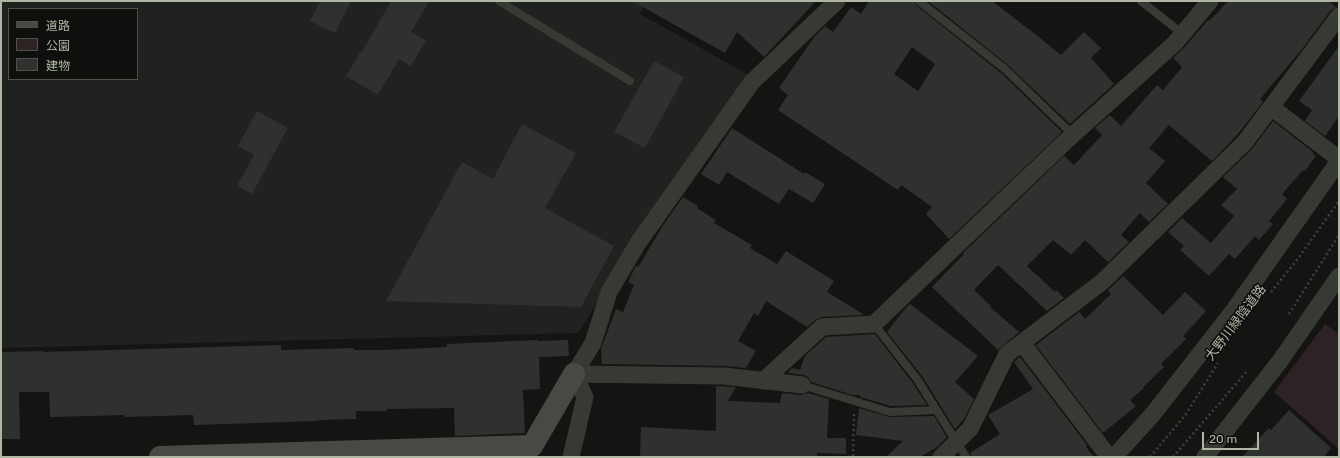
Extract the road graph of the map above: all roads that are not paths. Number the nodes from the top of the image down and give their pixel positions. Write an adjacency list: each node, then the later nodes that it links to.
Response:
1 (499, 1): 8 (lane)
2 (838, 1): 15 (street)
3 (919, 1): 10 (lane)
4 (1141, 1): 7 (lane)
5 (1210, 1): 7 (street)
6 (1339, 16): 9 (street)
7 (1183, 34): 10 (street)
8 (630, 81)
9 (1271, 107): 11 (street); 14 (street)
10 (1073, 135): 13 (street)
11 (1339, 160): 25 (street)
12 (1339, 276): 26 (street)
13 (874, 324): 16 (street); 18 (lane)
14 (1022, 343): 19 (street); 24 (street)
15 (574, 374): 16 (street); 20 (street); 21 (street)
16 (763, 380): 17 (street)
17 (802, 385): 18 (lane)
18 (936, 410): 19 (lane)
19 (956, 442): 22 (street); 23 (lane)
20 (160, 457)
21 (572, 457)
22 (941, 457)
23 (966, 457)
24 (1109, 457)
25 (1114, 457)
26 (1205, 457)

